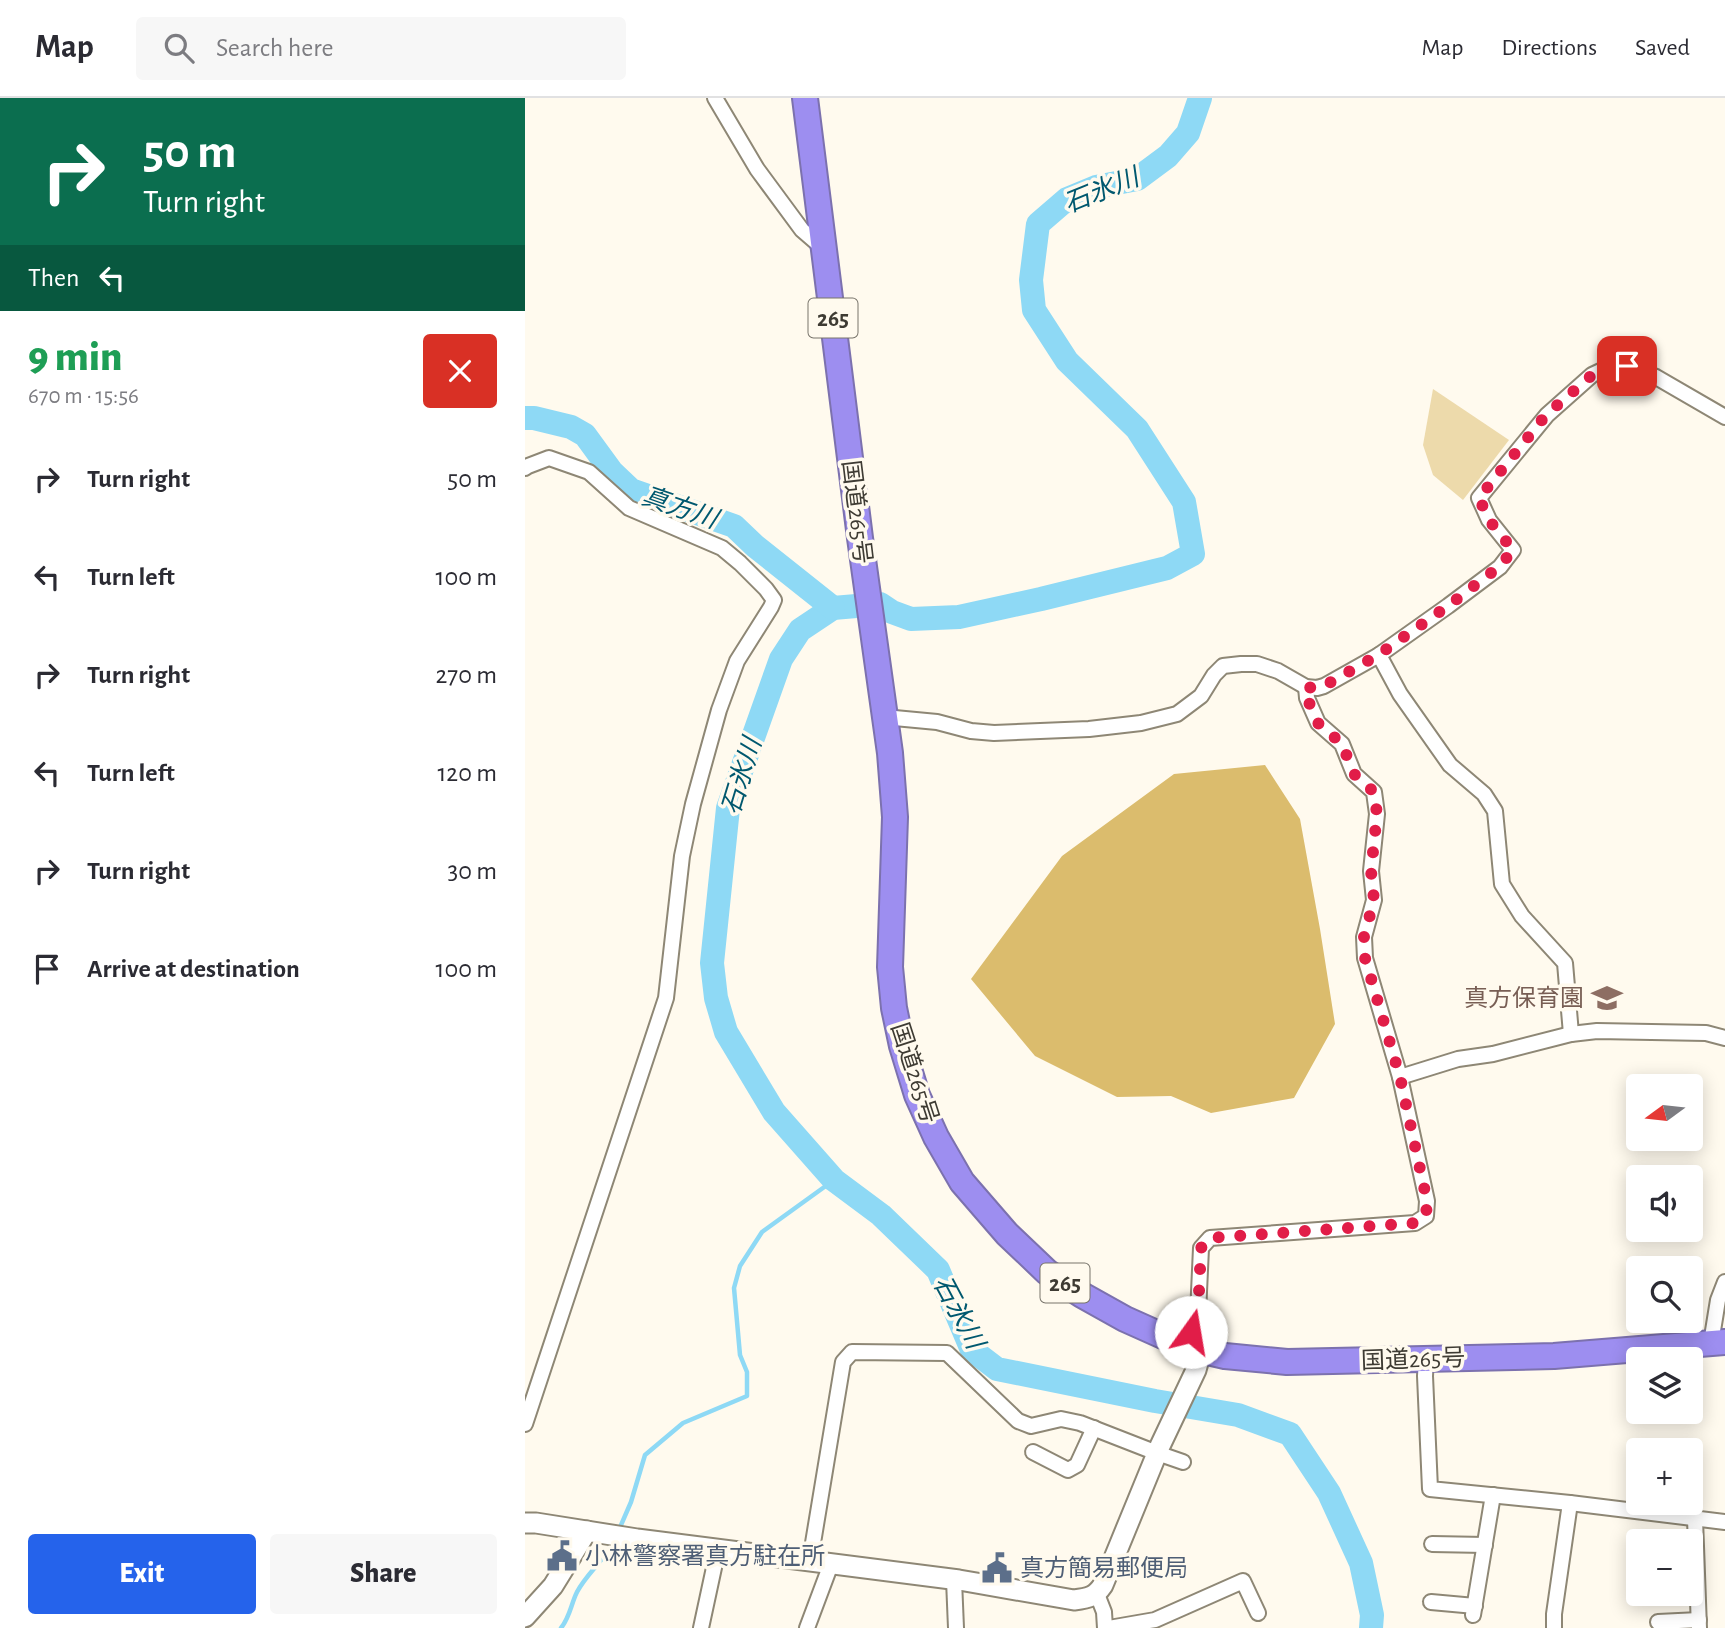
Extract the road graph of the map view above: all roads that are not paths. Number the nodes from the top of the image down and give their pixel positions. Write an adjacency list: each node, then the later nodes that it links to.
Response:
1 (715, 98): 3 (street)
2 (805, 98): 3 (highway, 国道265号 / 265)
3 (824, 249): 8 (highway, 国道265号 / 265)
4 (1725, 417): 6 (street)
5 (525, 468): 16 (street)
6 (1378, 655): 7 (street); 9 (street)
7 (1306, 687): 8 (street); 11 (street)
8 (884, 717): 15 (highway, 国道265号 / 265)
9 (1571, 1034): 10 (street); 11 (street)
10 (1725, 1038)
11 (1400, 1077): 15 (street)
12 (1725, 1282): 13 (street)
13 (1718, 1342): 14 (highway, 国道265号 / 265)
14 (1426, 1358): 15 (highway, 国道265号 / 265); 21 (street)
15 (1197, 1360): 18 (main road)
16 (525, 1424)
17 (1094, 1429): 18 (street); 19 (street); 30 (street)
18 (1159, 1450): 20 (street); 33 (main road)
19 (1033, 1452)
20 (1183, 1462)
21 (1493, 1495): 22 (street); 28 (street)
22 (1570, 1503): 23 (street); 43 (street)
23 (1695, 1519): 24 (street); 38 (street)
24 (1725, 1522)
25 (525, 1523): 26 (main road)
26 (587, 1531): 29 (main road); 36 (main road)
27 (1432, 1544): 28 (street)
28 (1485, 1545): 34 (street)
29 (718, 1549): 30 (main road); 39 (street)
30 (810, 1561): 31 (main road)
31 (831, 1564): 32 (main road); 40 (street)
32 (954, 1580): 33 (main road); 41 (street)
33 (1097, 1594): 42 (street)
34 (1431, 1602)
35 (1258, 1613): 42 (street)
36 (525, 1617)
37 (1658, 1622): 38 (street)
38 (1699, 1624)
39 (701, 1628)
40 (807, 1628)
41 (956, 1628)
42 (1107, 1628)
43 (1554, 1628)

